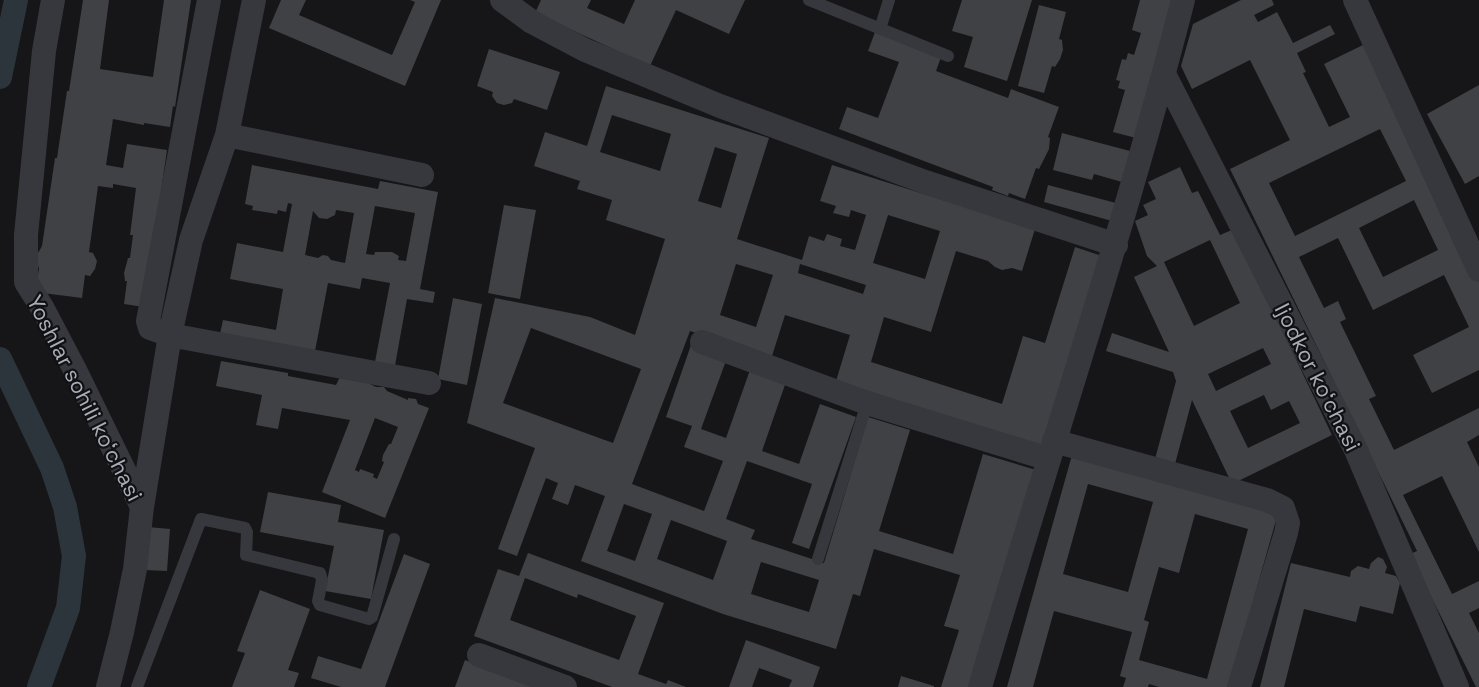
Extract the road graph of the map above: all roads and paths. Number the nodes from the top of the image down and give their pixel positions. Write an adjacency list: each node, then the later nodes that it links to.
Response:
1 (53, 0): 21 (street, Yoshlar sohili koʻchasi)
2 (209, 0): 16 (street)
3 (254, 0): 12 (street)
4 (502, 0): 14 (street)
5 (809, 0): 9 (lane)
6 (889, 0): 9 (lane)
7 (1183, 0): 11 (street)
8 (1355, 0): 15 (street)
9 (880, 28): 10 (lane)
10 (948, 56)
11 (1164, 74): 14 (street); 30 (street, Ijodkor koʻchasi)
12 (227, 135): 13 (street); 16 (street)
13 (422, 175)
14 (1116, 245): 20 (street)
15 (1479, 270)
16 (170, 335): 18 (street); 21 (street)
17 (702, 342): 19 (street)
18 (429, 383)
19 (867, 402): 20 (street); 23 (lane)
20 (1052, 450): 28 (street); 29 (street)
21 (142, 507): 25 (street, Yoshlar sohili koʻchasi)
22 (394, 539): 26 (lane)
23 (818, 559)
24 (479, 655): 27 (street)
25 (108, 687)
26 (136, 687)
27 (565, 687)
28 (980, 687)
29 (1239, 687)
30 (1458, 687)

